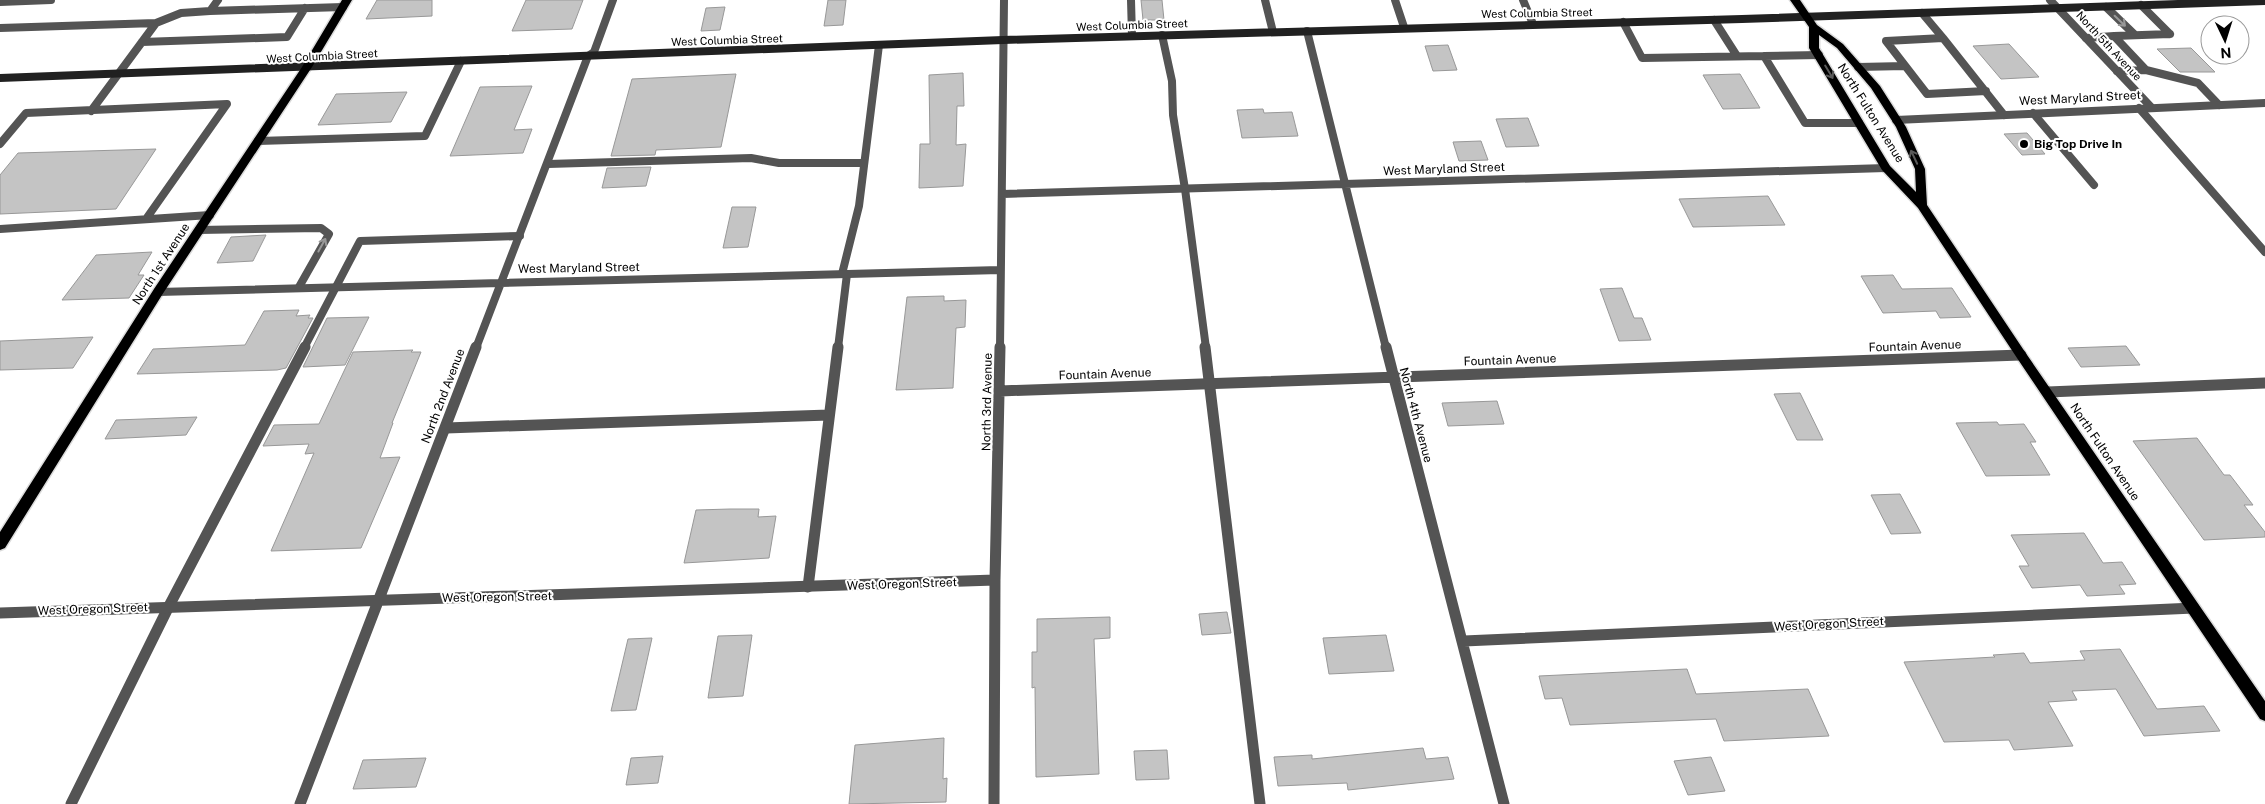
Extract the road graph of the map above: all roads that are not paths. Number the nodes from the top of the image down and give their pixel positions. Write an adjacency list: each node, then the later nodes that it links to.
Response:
1 (51, 0): 12 (street)
2 (218, 0): 18 (street)
3 (613, 0): 42 (street, North 2nd Avenue)
4 (1004, 0): 36 (street, North 3rd Avenue)
5 (1131, 0): 32 (street)
6 (1265, 0): 29 (street)
7 (1395, 0): 27 (street)
8 (1523, 0): 24 (street)
9 (1795, 0): 20 (main road, North Fulton Avenue)
10 (2050, 0): 17 (street, North 5th Avenue)
11 (2265, 1): 14 (main road, West Columbia Street)
12 (0, 2)
13 (345, 3): 16 (street); 47 (main road, North 1st Avenue)
14 (2140, 5): 15 (main road, West Columbia Street); 31 (street)
15 (2106, 7): 17 (main road, West Columbia Street); 31 (street, one-way to 31)
16 (305, 8): 18 (street); 37 (street)
17 (2058, 8): 19 (main road, West Columbia Street); 35 (street, North 5th Avenue)
18 (210, 11): 23 (street)
19 (1922, 13): 20 (main road, West Columbia Street); 34 (street)
20 (1807, 16): 21 (main road, West Columbia Street); 25 (main road, North Fulton Avenue)
21 (1714, 20): 22 (main road, West Columbia Street); 43 (street)
22 (1623, 22): 24 (main road, West Columbia Street); 43 (street)
23 (156, 23): 26 (street); 37 (street)
24 (1533, 24): 27 (main road, West Columbia Street)
25 (1814, 27): 41 (main road, North Fulton Avenue); 48 (main road, North Fulton Avenue)
26 (0, 28)
27 (1404, 28): 28 (main road, West Columbia Street)
28 (1307, 31): 29 (main road, West Columbia Street); 70 (street, North 4th Avenue)
29 (1273, 32): 30 (main road, West Columbia Street)
30 (1162, 35): 32 (main road, West Columbia Street); 72 (street)
31 (2135, 35): 33 (street)
32 (1132, 36): 36 (main road, West Columbia Street)
33 (2114, 36): 35 (street); 49 (street)
34 (1943, 38): 39 (street); 46 (street)
35 (2086, 38): 50 (street, North 5th Avenue)
36 (1003, 40): 38 (main road, West Columbia Street); 73 (street, North 3rd Avenue)
37 (142, 42): 51 (street)
38 (879, 45): 42 (main road, West Columbia Street); 67 (street)
39 (1954, 52): 40 (street); 53 (street)
40 (1943, 53)
41 (1819, 55): 44 (street); 64 (main road, North Fulton Avenue, one-way to 64)
42 (588, 56): 45 (main road, West Columbia Street); 68 (street, North 2nd Avenue)
43 (1737, 56): 44 (street)
44 (1764, 56): 64 (street)
45 (461, 61): 47 (main road, West Columbia Street); 65 (street)
46 (1905, 66): 48 (street); 55 (street)
47 (307, 67): 51 (main road, West Columbia Street); 65 (main road, North 1st Avenue)
48 (1858, 67): 63 (main road, North Fulton Avenue)
49 (2146, 70): 50 (street); 57 (street)
50 (2117, 71): 59 (street, North 5th Avenue)
51 (118, 75): 54 (main road, West Columbia Street); 60 (street)
52 (1962, 77): 53 (street)
53 (1974, 77): 55 (street)
54 (2, 80)
55 (1986, 92): 62 (street)
56 (2265, 103): 57 (street, West Maryland Street)
57 (2219, 105): 59 (street, West Maryland Street)
58 (2139, 108): 59 (street, West Maryland Street); 61 (street, West Maryland Street); 80 (street)
59 (2152, 108)
60 (91, 110): 66 (street); 76 (street)
61 (2033, 113): 62 (street, West Maryland Street); 71 (street)
62 (2004, 114): 63 (street, West Maryland Street)
63 (1896, 120): 74 (main road, North Fulton Avenue, one-way to 63)
64 (1859, 123): 69 (main road, North Fulton Avenue)
65 (258, 141): 75 (main road, North 1st Avenue)
66 (0, 144)
67 (864, 163): 68 (street); 82 (street)
68 (548, 164): 79 (street, North 2nd Avenue)
69 (1886, 168): 70 (street, West Maryland Street); 74 (main road, North Fulton Avenue)
70 (1345, 184): 72 (street, West Maryland Street); 88 (street, North 4th Avenue)
71 (2094, 185)
72 (1185, 189): 73 (street, West Maryland Street); 89 (street)
73 (1003, 194): 81 (street, North 3rd Avenue)
74 (1922, 205): 87 (main road, North Fulton Avenue)
75 (210, 215): 76 (street); 78 (main road, North 1st Avenue)
76 (146, 219): 77 (street)
77 (0, 229)
78 (200, 230): 85 (street, one-way to 78); 86 (main road, North 1st Avenue)
79 (520, 236): 83 (street, North 2nd Avenue); 84 (street)
80 (2265, 252)
81 (1000, 270): 82 (street, West Maryland Street); 91 (street, North 3rd Avenue)
82 (845, 274): 83 (street, West Maryland Street); 93 (street)
83 (502, 283): 84 (street, West Maryland Street); 94 (street, North 2nd Avenue)
84 (335, 287): 85 (street, West Maryland Street); 99 (street)
85 (299, 288): 86 (street, West Maryland Street)
86 (158, 292): 95 (main road, North 1st Avenue)
87 (2021, 355): 88 (street, Fountain Avenue); 92 (main road, North Fulton Avenue)
88 (1393, 377): 89 (street, Fountain Avenue); 102 (street, North 4th Avenue)
89 (1210, 383): 91 (street, Fountain Avenue); 107 (street)
90 (2265, 383): 92 (street)
91 (1000, 391): 96 (street, North 3rd Avenue)
92 (2048, 392): 100 (main road, North Fulton Avenue)
93 (829, 415): 94 (street); 97 (street)
94 (446, 428): 98 (street, North 2nd Avenue)
95 (0, 544)
96 (995, 580): 97 (street, West Oregon Street); 106 (street, North 3rd Avenue)
97 (808, 587): 98 (street, West Oregon Street)
98 (378, 600): 99 (street, West Oregon Street); 105 (street, North 2nd Avenue)
99 (169, 606): 101 (street, West Oregon Street); 104 (street)
100 (2194, 608): 102 (street, West Oregon Street); 103 (main road, North Fulton Avenue)
101 (0, 613)
102 (1464, 640): 108 (street, North 4th Avenue)
103 (2265, 714)
104 (71, 804)
105 (300, 804)
106 (994, 804)
107 (1260, 804)
108 (1504, 804)

